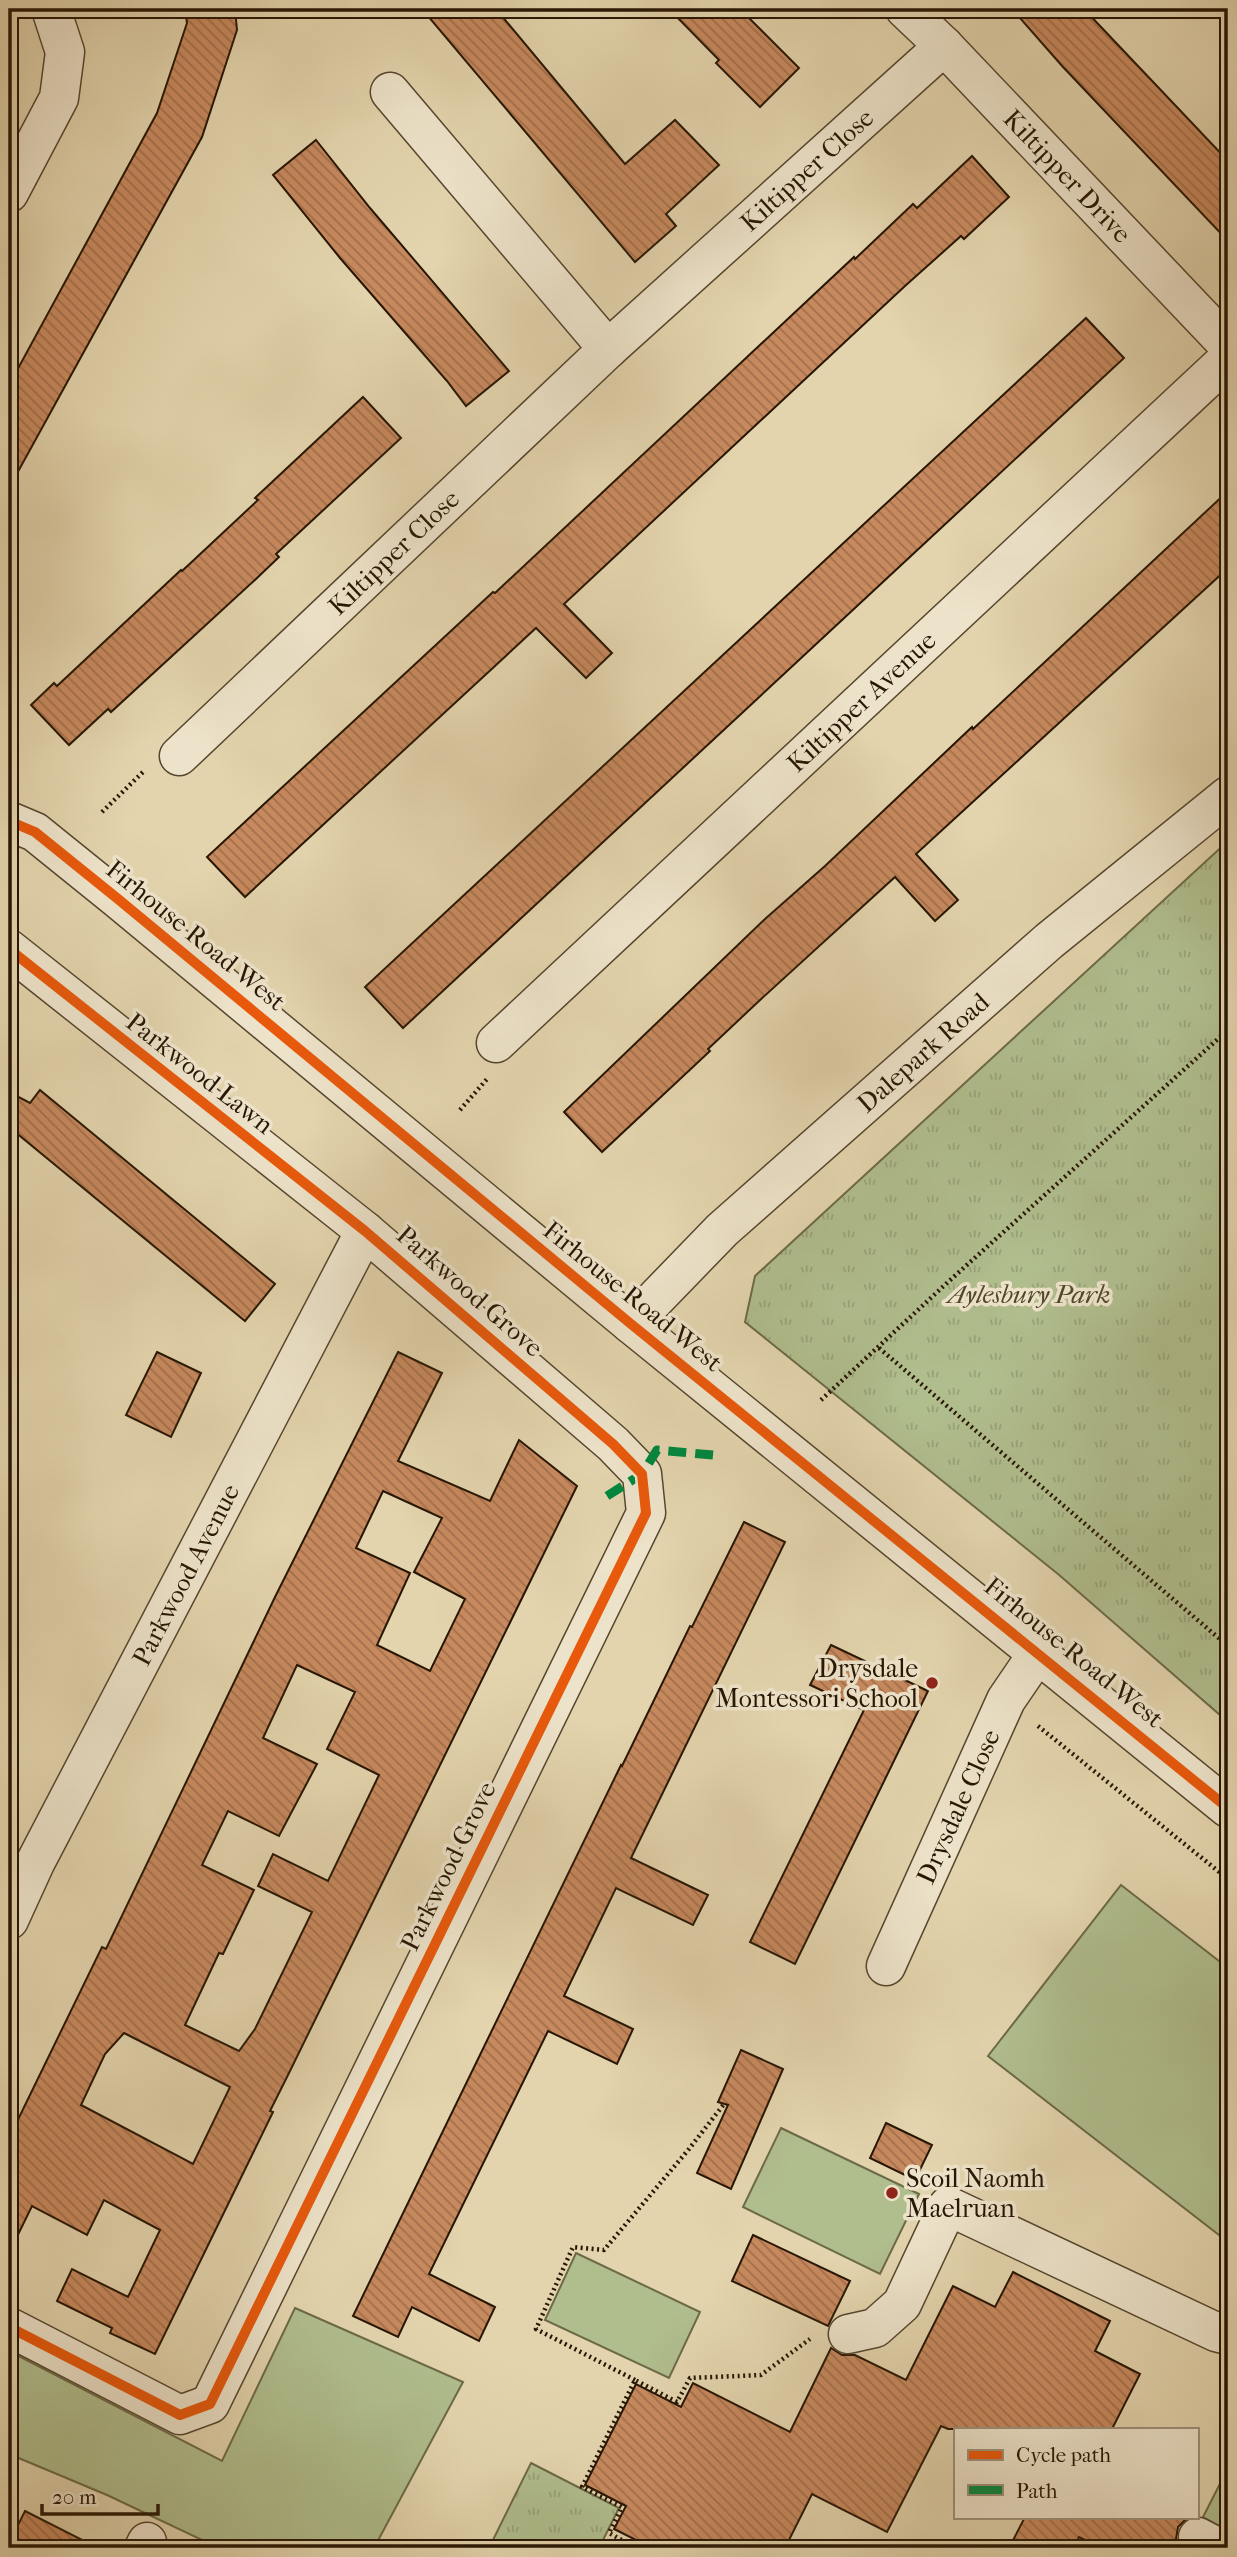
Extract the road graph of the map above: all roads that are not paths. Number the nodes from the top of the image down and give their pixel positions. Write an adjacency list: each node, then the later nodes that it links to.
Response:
1 (51, 9): 5 (street)
2 (905, 9): 3 (street, Kiltipper Drive)
3 (944, 46): 6 (street, Kiltipper Drive); 7 (street, Kiltipper Close)
4 (390, 92): 7 (street)
5 (9, 193)
6 (1228, 345)
7 (608, 349): 9 (street, Kiltipper Close)
8 (1228, 359): 13 (street, Kiltipper Avenue)
9 (162, 762)
10 (1228, 796): 15 (street, Dalepark Road)
11 (9, 821): 15 (street, Firhouse Road West)
12 (9, 949): 14 (street, Parkwood Lawn)
13 (494, 1059)
14 (365, 1231): 18 (street, Parkwood Avenue); 21 (street, Parkwood Grove)
15 (631, 1324): 16 (street, Firhouse Road West)
16 (1038, 1653): 17 (street, Firhouse Road West); 20 (street, Drysdale Close)
17 (1228, 1808)
18 (22, 1858): 19 (street, Parkwood Avenue)
19 (9, 1920)
20 (886, 1966)
21 (9, 2327)
22 (848, 2334): 23 (street)
23 (1228, 2335)

